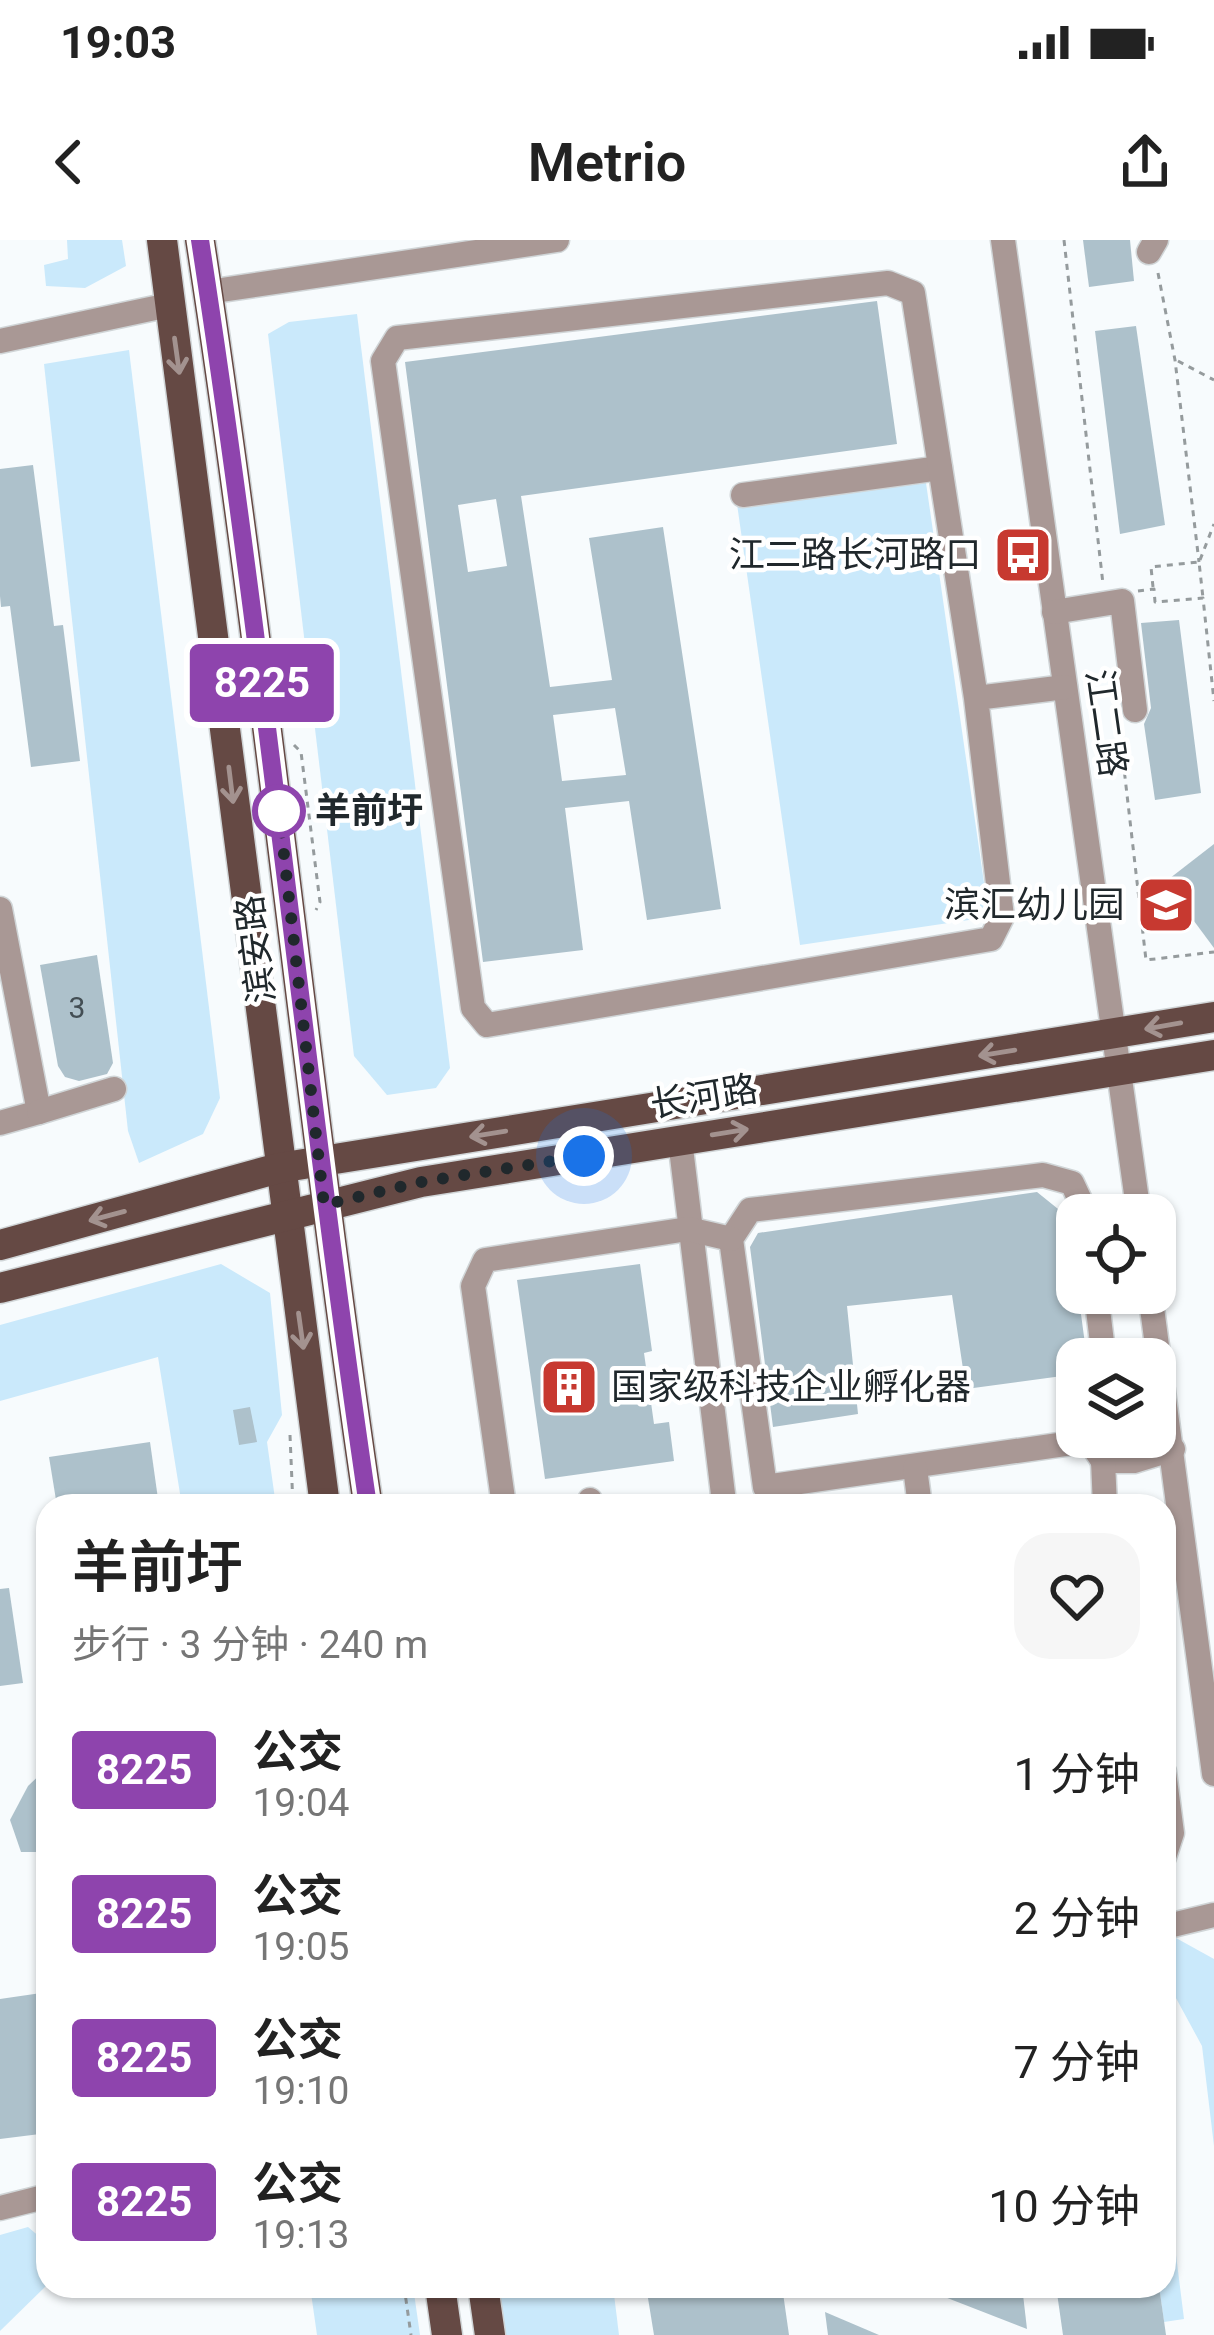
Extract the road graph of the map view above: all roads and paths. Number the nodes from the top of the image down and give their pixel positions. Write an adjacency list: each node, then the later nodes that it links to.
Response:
1 (161, 240): 7 (main road, 滨安路)
2 (200, 240): 6 (main road, 滨安路)
3 (557, 240): 6 (street)
4 (1003, 240): 18 (street, 江二路)
5 (1154, 254): 9 (path)
6 (208, 292): 33 (main road, 滨安路)
7 (169, 305): 8 (street); 34 (main road, 滨安路, one-way to 34)
8 (0, 341)
9 (1175, 360): 10 (path); 14 (path)
10 (1214, 380)
11 (940, 468): 12 (street); 21 (street); 21 (street)
12 (742, 495)
13 (1214, 524): 14 (path)
14 (1199, 562): 15 (path); 17 (path)
15 (1154, 589): 16 (path); 17 (path)
16 (1133, 592)
17 (1203, 598): 19 (path)
18 (1054, 612): 20 (street, 江二路); 23 (street)
19 (1211, 643): 22 (path)
20 (1065, 687): 21 (street); 26 (street, 江二路)
21 (976, 698)
22 (1214, 701)
23 (1135, 710)
24 (0, 909): 30 (street)
25 (1214, 1017): 26 (main road, 长河路, one-way to 26)
26 (1113, 1035): 28 (street, 江二路); 33 (main road, 长河路, one-way to 33)
27 (1214, 1055): 28 (main road, 长河路)
28 (1120, 1070): 32 (main road, 长河路, one-way to 28); 36 (street, 江二路)
29 (114, 1089): 30 (street)
30 (39, 1112): 31 (street)
31 (0, 1123)
32 (680, 1140): 37 (main road, 长河路); 39 (street)
33 (318, 1161): 34 (main road, 长河路); 37 (main road, 滨安路)
34 (279, 1168): 38 (main road, 滨安路); 41 (main road, 长河路, one-way to 41)
35 (1077, 1194): 40 (street)
36 (1136, 1194)
37 (324, 1205): 38 (main road, 长河路); 49 (main road, 滨安路)
38 (285, 1215): 42 (main road, 长河路); 48 (main road, 滨安路, one-way to 48)
39 (688, 1229): 40 (street); 50 (street); 51 (street)
40 (731, 1239): 47 (street)
41 (0, 1245)
42 (0, 1288)
43 (1056, 1450): 46 (street)
44 (1095, 1458): 54 (street)
45 (1174, 1458): 55 (street)
46 (915, 1468): 47 (street); 53 (street)
47 (765, 1487): 52 (street)
48 (324, 1494)
49 (366, 1494)
50 (502, 1494)
51 (723, 1494)
52 (752, 1494)
53 (918, 1494)
54 (1102, 1494)
55 (1214, 1774)
56 (1214, 1915): 57 (street)
57 (1176, 1924)
58 (36, 2200): 59 (street)
59 (0, 2208)
60 (405, 2298): 63 (path)
61 (442, 2298): 64 (main road)
62 (485, 2298): 65 (main road)
63 (410, 2335)
64 (447, 2335)
65 (490, 2335)

